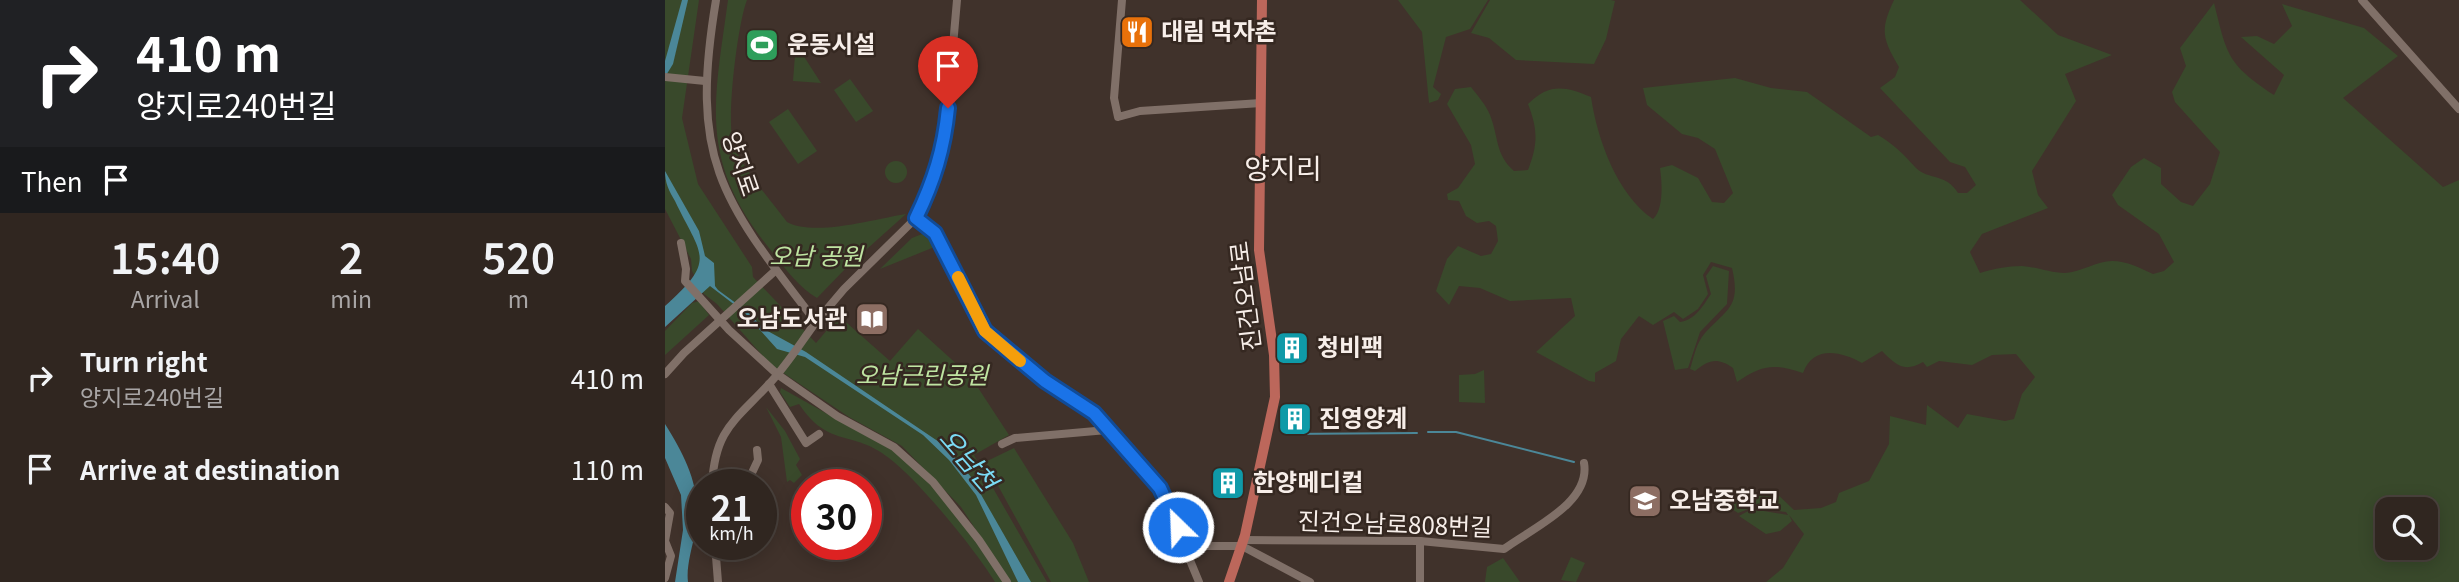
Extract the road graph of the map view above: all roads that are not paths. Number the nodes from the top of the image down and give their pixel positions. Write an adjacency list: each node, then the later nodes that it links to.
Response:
1 (716, 0): 7 (street, 양지로)
2 (957, 0): 10 (street)
3 (1122, 0): 8 (street)
4 (1262, 0): 8 (main road, 진건오남로)
5 (2362, 0): 9 (street)
6 (665, 77): 7 (street)
7 (705, 81): 12 (street, 양지로)
8 (1261, 103): 27 (main road, 진건오남로)
9 (2459, 109)
10 (916, 218): 14 (street); 18 (street)
11 (681, 243): 13 (street)
12 (776, 270): 13 (street); 14 (street, 양지로)
13 (720, 320): 15 (street); 16 (street)
14 (816, 322): 16 (street)
15 (665, 374)
16 (777, 374): 17 (street); 32 (street)
17 (769, 384): 19 (street); 23 (street)
18 (1107, 430): 20 (street); 28 (street)
19 (819, 433)
20 (1002, 443)
21 (757, 450): 24 (street)
22 (1584, 463): 26 (street, 진건오남로808번길)
23 (714, 469)
24 (754, 469)
25 (665, 507): 30 (street)
26 (1420, 541): 27 (street, 진건오남로808번길); 36 (street)
27 (1243, 543): 28 (street, 진건오남로808번길); 34 (main road, 진건오남로); 35 (street)
28 (1185, 546): 33 (street)
29 (716, 560): 31 (street)
30 (665, 578)
31 (718, 582)
32 (1007, 582)
33 (1199, 582)
34 (1229, 582)
35 (1310, 582)
36 (1420, 582)

